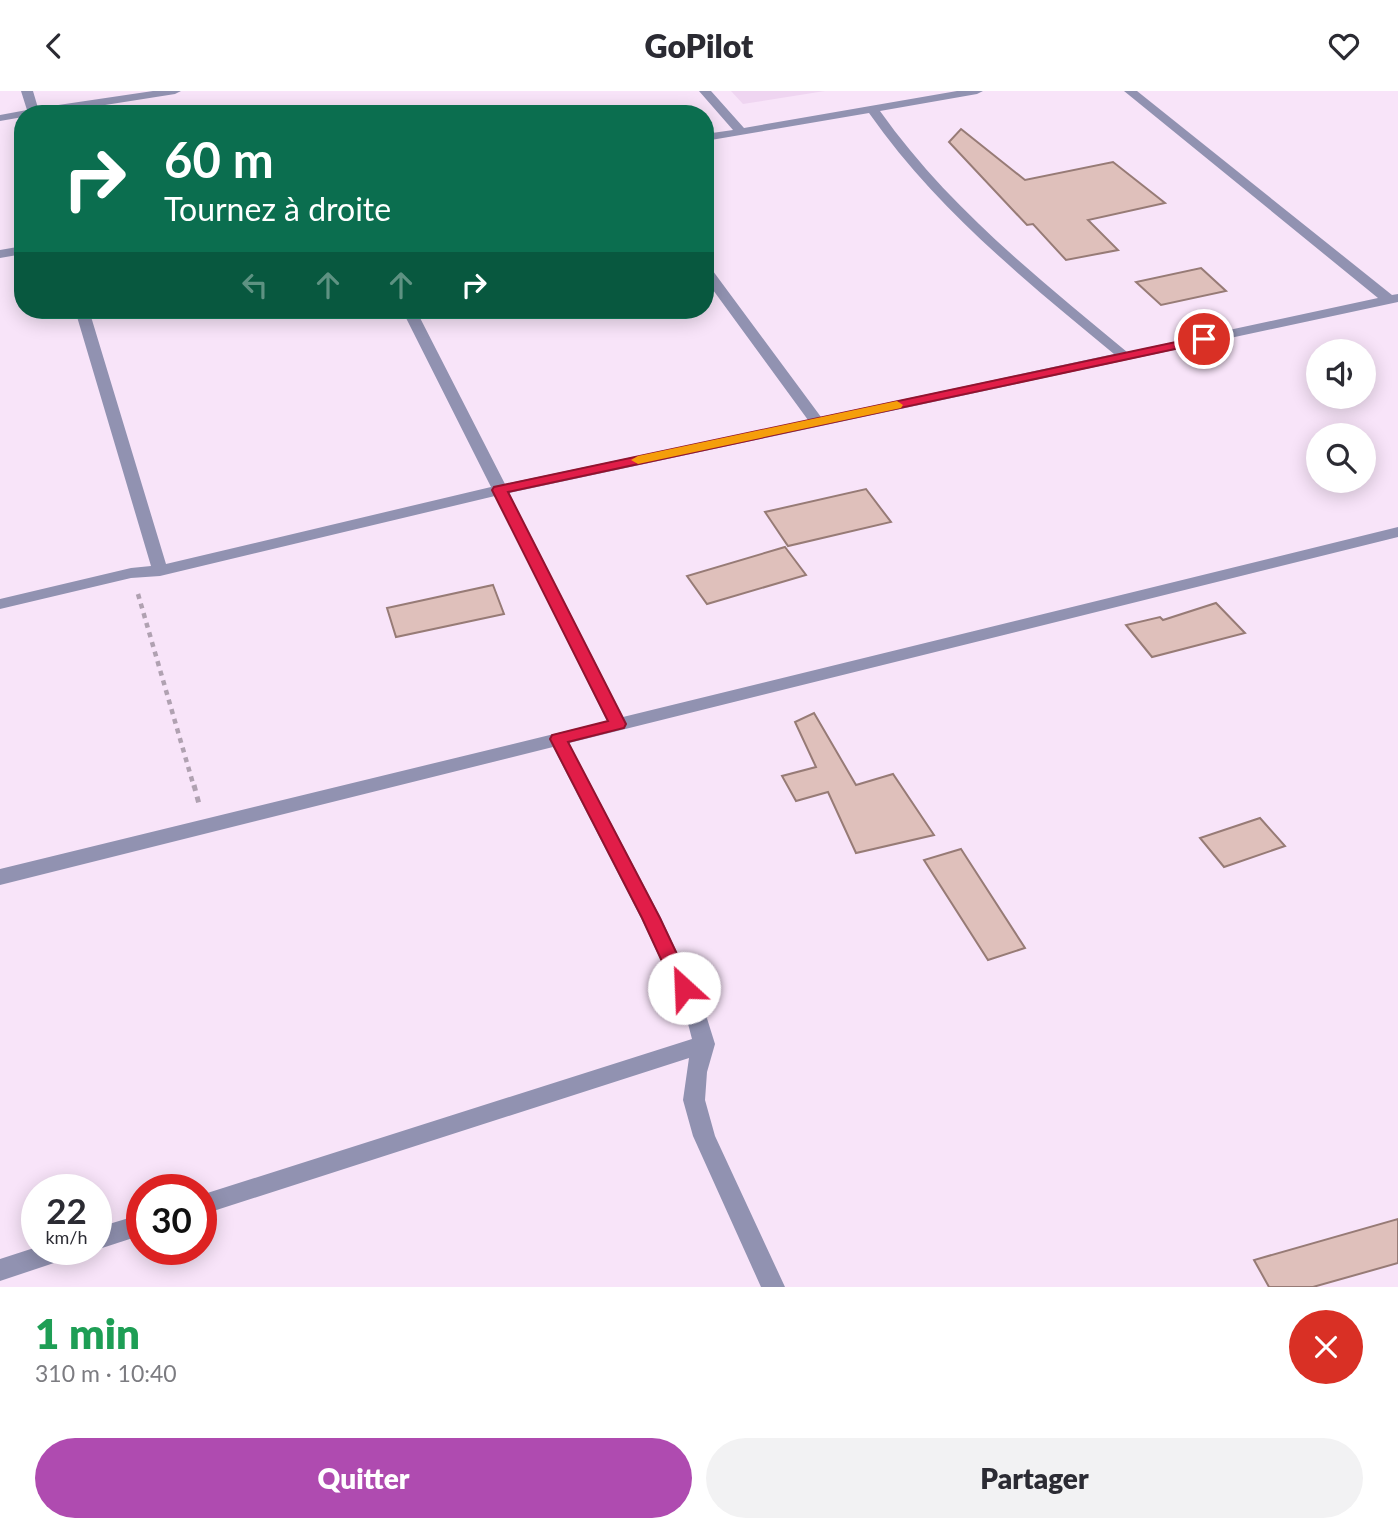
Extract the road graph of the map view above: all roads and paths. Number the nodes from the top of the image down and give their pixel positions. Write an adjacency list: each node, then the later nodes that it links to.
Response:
1 (175, 91): 5 (street)
2 (705, 91): 7 (street)
3 (977, 91): 6 (street)
4 (1130, 91): 10 (street)
5 (82, 105)
6 (873, 110): 7 (street); 13 (street)
7 (741, 132): 8 (street)
8 (714, 136)
9 (714, 282): 14 (street)
10 (1394, 299): 13 (street)
11 (85, 319): 17 (street)
12 (414, 319): 15 (street)
13 (1124, 356): 14 (street)
14 (817, 422): 15 (street)
15 (499, 490): 17 (street); 20 (street)
16 (1398, 532): 20 (street)
17 (160, 571): 18 (street)
18 (131, 573): 19 (street); 22 (path)
19 (0, 604)
20 (618, 724): 21 (street)
21 (558, 739): 22 (street); 24 (street)
22 (206, 826): 23 (street)
23 (0, 877)
24 (704, 1044): 25 (street); 28 (street)
25 (217, 1200)
26 (21, 1263): 27 (street)
27 (0, 1270)
28 (774, 1287)

